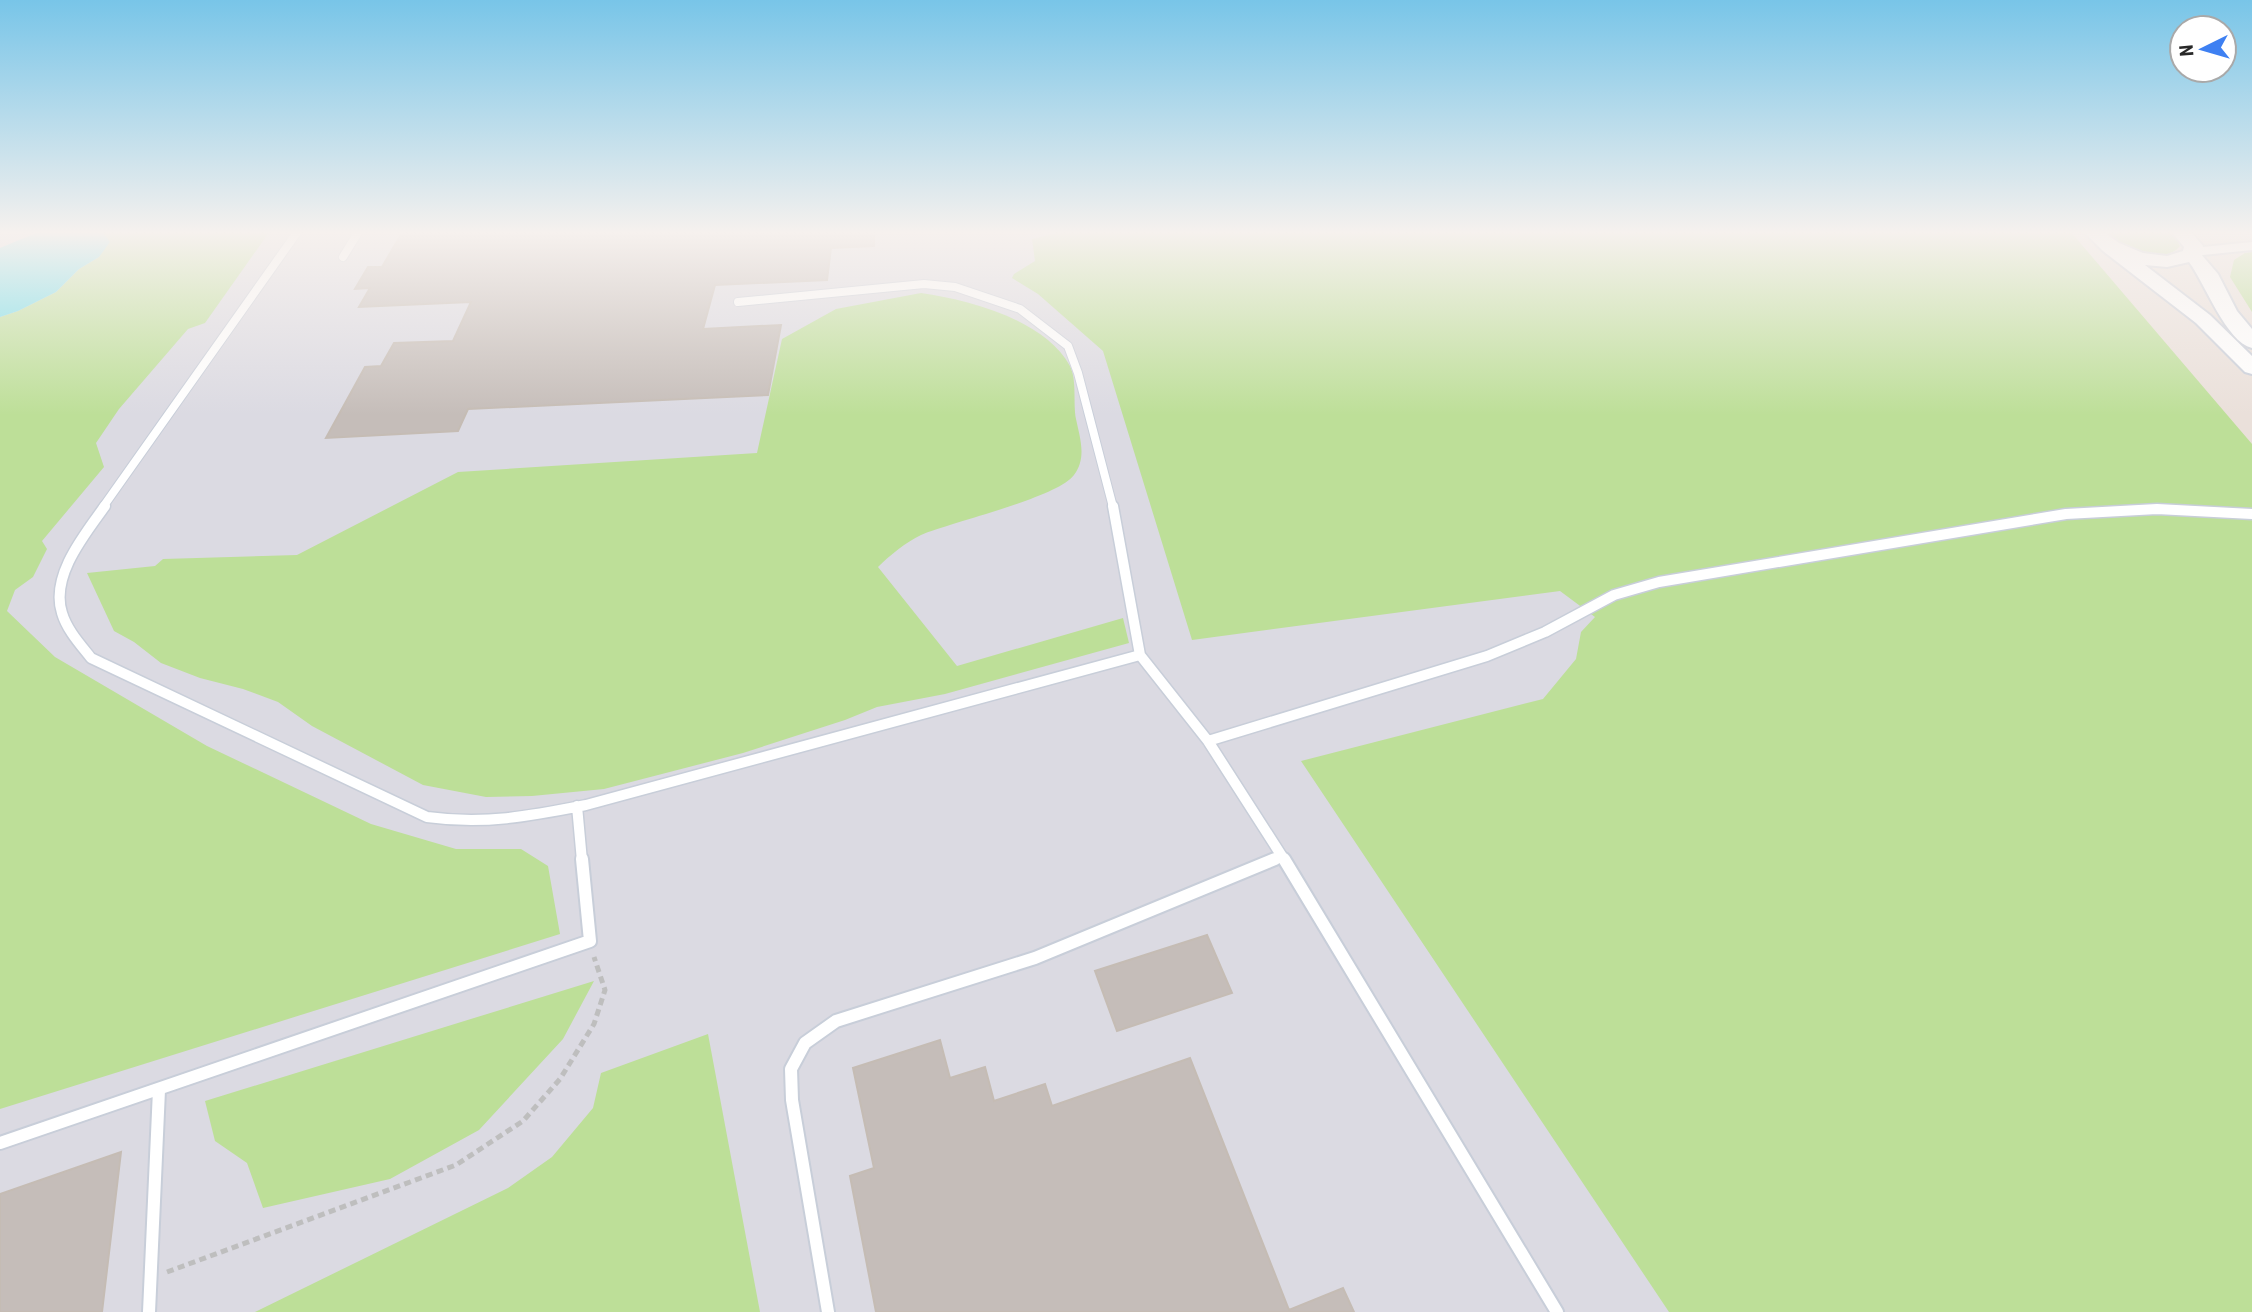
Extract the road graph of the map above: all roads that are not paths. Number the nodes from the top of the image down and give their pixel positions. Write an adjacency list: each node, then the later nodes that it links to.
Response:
1 (255, 292): 12 (lane)
2 (839, 292): 6 (lane)
3 (970, 292): 10 (lane)
4 (2168, 292): 8 (main road)
5 (2217, 292): 7 (main road)
6 (738, 302)
7 (2252, 342)
8 (2252, 368)
9 (2252, 514): 11 (lane)
10 (1140, 655): 11 (lane); 12 (lane)
11 (1208, 741): 13 (lane)
12 (577, 806): 14 (lane)
13 (1282, 856): 17 (lane); 18 (lane)
14 (159, 1090): 15 (lane); 16 (lane)
15 (0, 1143)
16 (149, 1312)
17 (828, 1312)
18 (1557, 1312)

